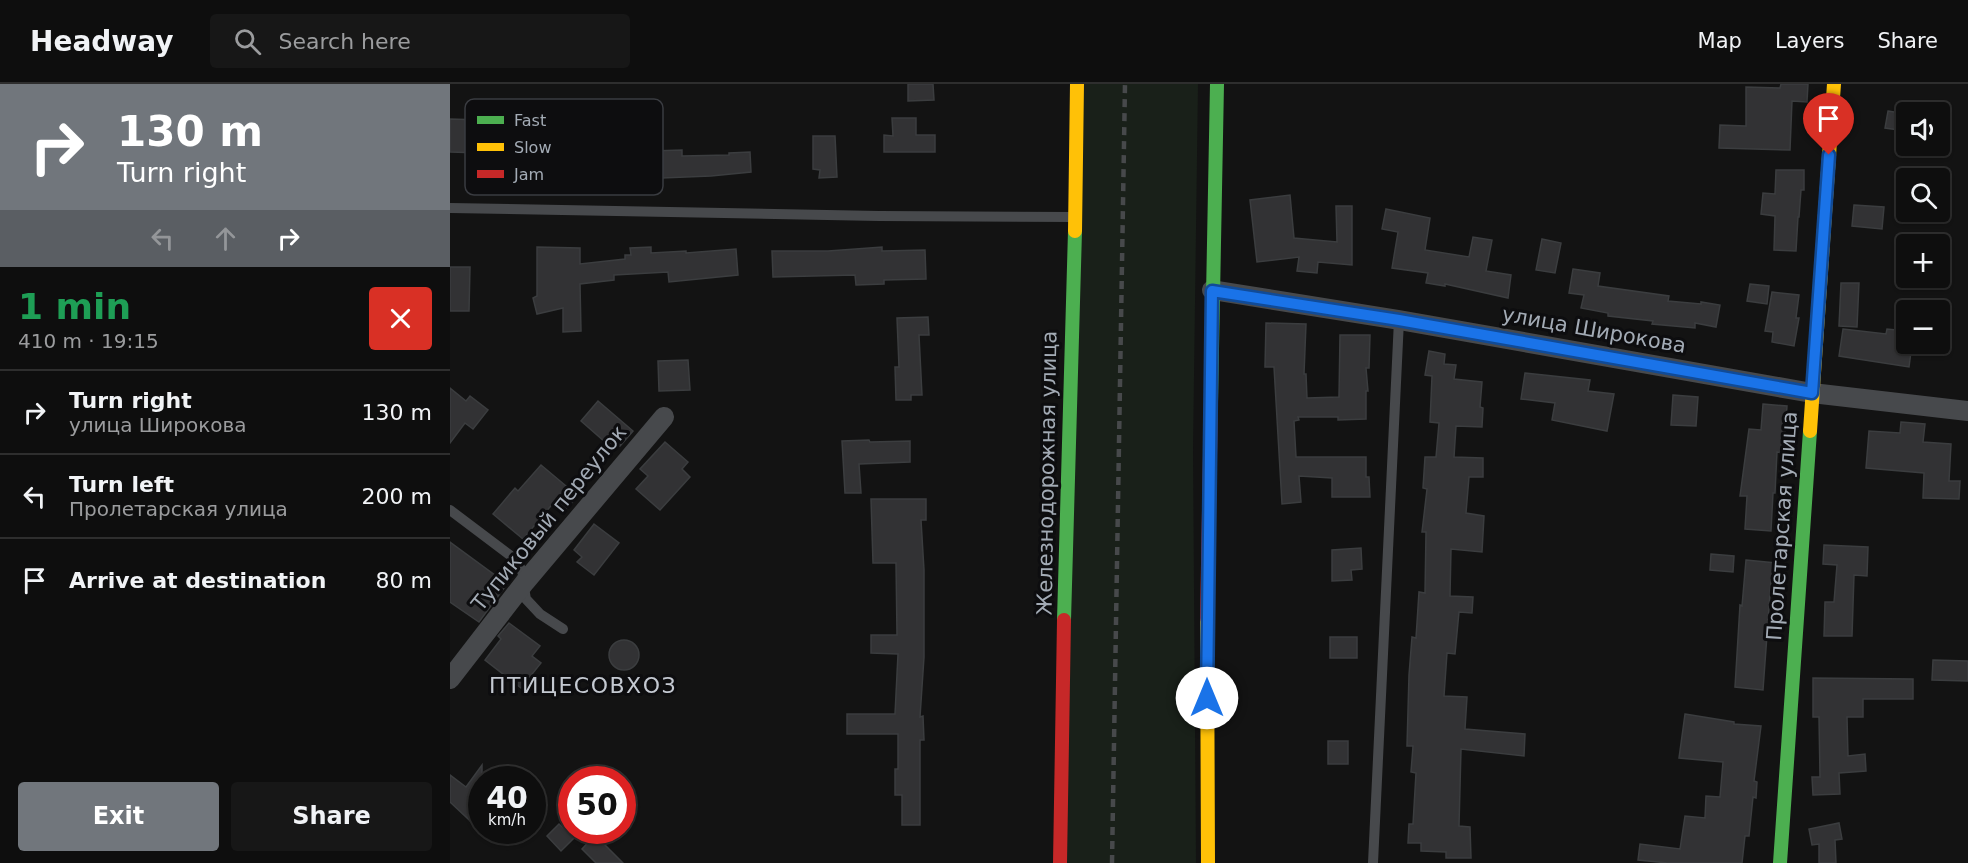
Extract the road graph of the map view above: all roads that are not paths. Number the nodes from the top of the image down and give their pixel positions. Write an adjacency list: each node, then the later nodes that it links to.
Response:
1 (1077, 84): 5 (street, Железнодорожная улица)
2 (1217, 84): 6 (street)
3 (1834, 84): 8 (street, Пролетарская улица)
4 (450, 208): 5 (lane)
5 (1075, 217): 15 (street, Железнодорожная улица)
6 (1212, 291): 7 (street, улица Широкова); 16 (street)
7 (1399, 320): 8 (street, улица Широкова); 17 (lane)
8 (1812, 393): 9 (street, улица Широкова); 18 (street, Пролетарская улица)
9 (1968, 411)
10 (664, 417): 12 (street, Тупиковый переулок)
11 (450, 510): 12 (lane)
12 (525, 582): 13 (lane); 14 (street, Тупиковый переулок)
13 (563, 629)
14 (450, 679)
15 (1060, 863)
16 (1208, 863)
17 (1373, 863)
18 (1780, 863)

